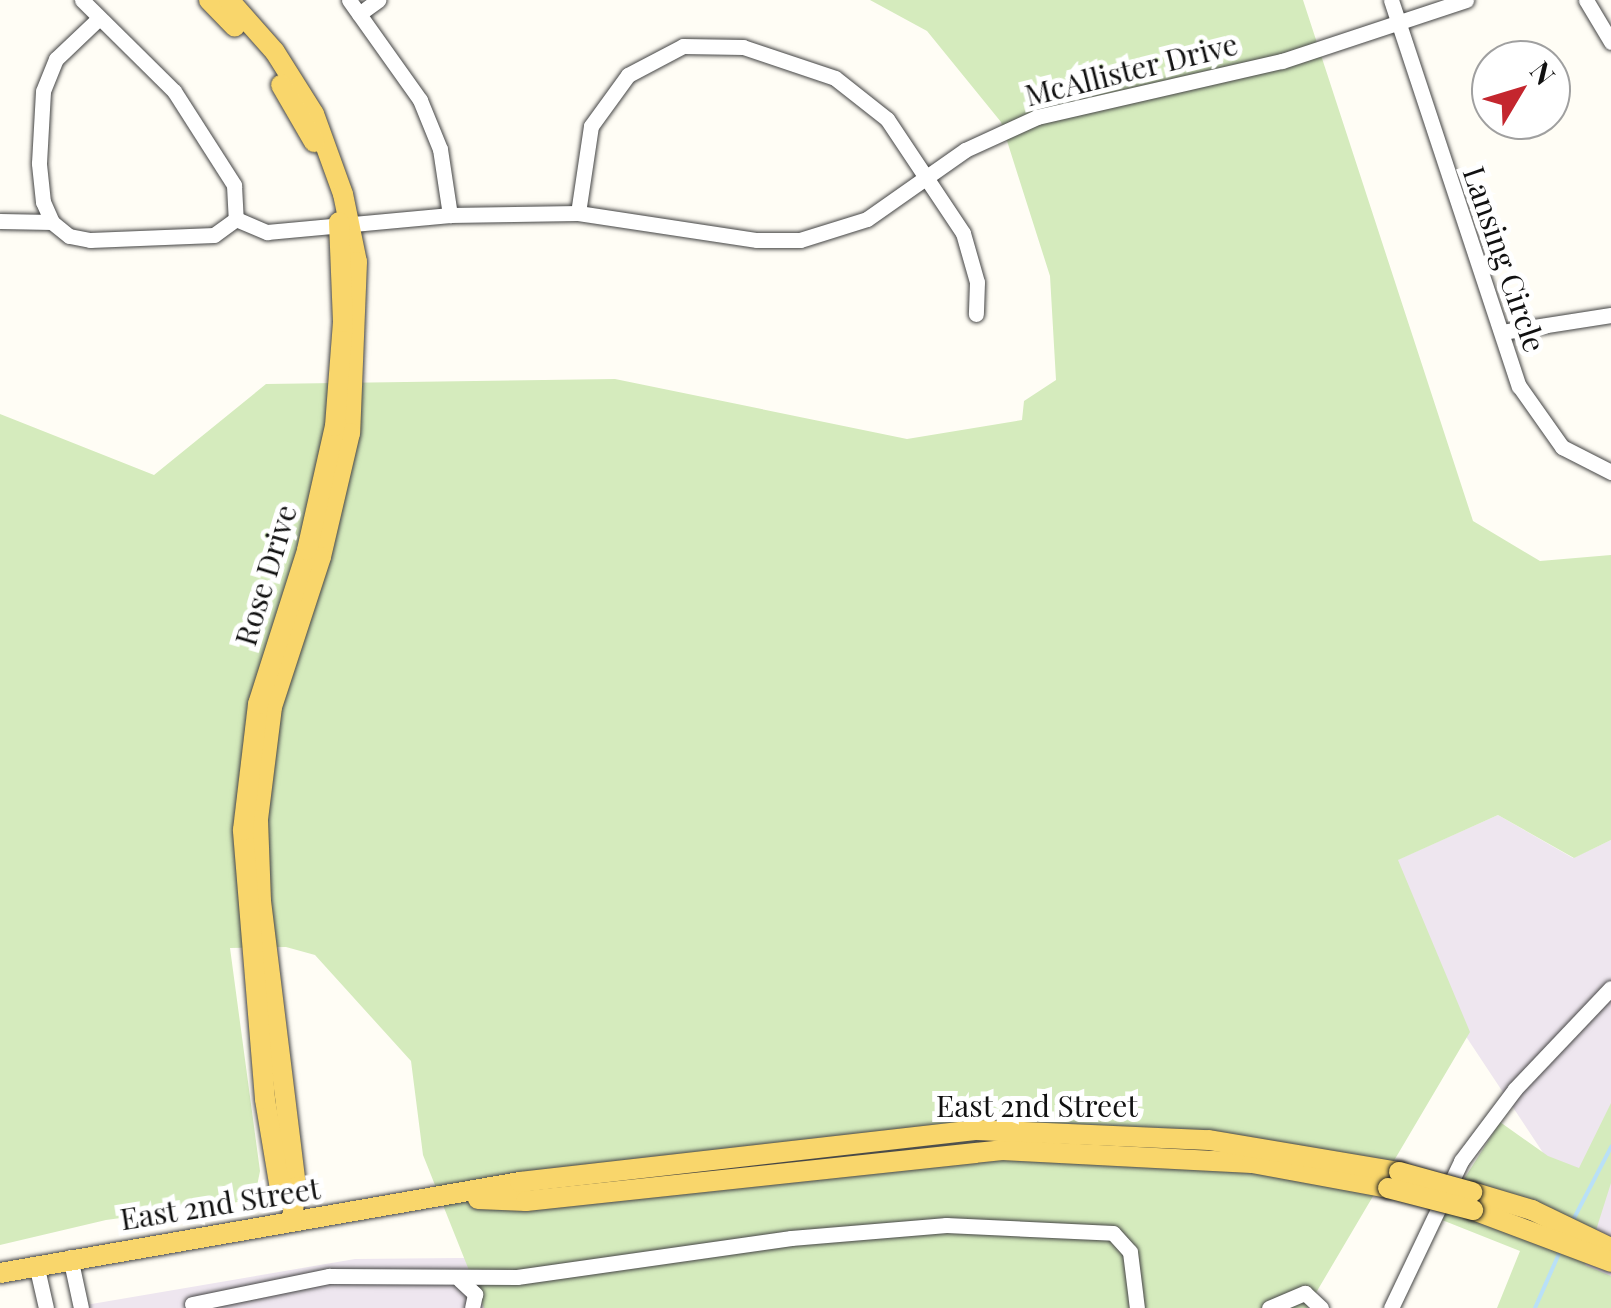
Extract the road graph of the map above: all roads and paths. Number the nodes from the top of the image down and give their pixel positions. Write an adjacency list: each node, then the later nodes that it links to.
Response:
1 (82, 0): 10 (street)
2 (209, 0): 19 (main road, Rose Drive)
3 (229, 0): 19 (main road, Rose Drive)
4 (348, 0): 9 (street)
5 (378, 0): 9 (street)
6 (1391, 0): 11 (street, Lansing Circle)
7 (1466, 0): 11 (street, McAllister Drive)
8 (1586, 0): 12 (street)
9 (359, 14): 15 (street)
10 (99, 18): 16 (street); 18 (street)
11 (1399, 25): 13 (street, McAllister Drive); 22 (street, Lansing Circle)
12 (1611, 42)
13 (928, 176): 14 (street, McAllister Drive); 14 (street); 20 (street)
14 (578, 213): 15 (street, McAllister Drive)
15 (450, 215): 19 (street, McAllister Drive)
16 (236, 219): 18 (street); 19 (street, McAllister Drive)
17 (0, 221): 18 (street)
18 (52, 222)
19 (346, 227): 26 (main road, Rose Drive)
20 (976, 314)
21 (1611, 315): 22 (street)
22 (1502, 332): 23 (street, Lansing Circle)
23 (1611, 472)
24 (1611, 988): 39 (street)
25 (1473, 1201): 26 (main road, East 2nd Street, bridge); 27 (main road, East 2nd Street); 27 (main road, East 2nd Street)
26 (291, 1211): 28 (main road, East 2nd Street)
27 (1606, 1253)
28 (70, 1257): 29 (main road, East 2nd Street); 34 (street)
29 (36, 1264): 30 (main road, East 2nd Street); 33 (street)
30 (0, 1273)
31 (460, 1280): 32 (street); 35 (street); 36 (street)
32 (192, 1304)
33 (46, 1308)
34 (80, 1308)
35 (472, 1308)
36 (1137, 1308)
37 (1269, 1308): 38 (street)
38 (1321, 1308)
39 (1391, 1308)

